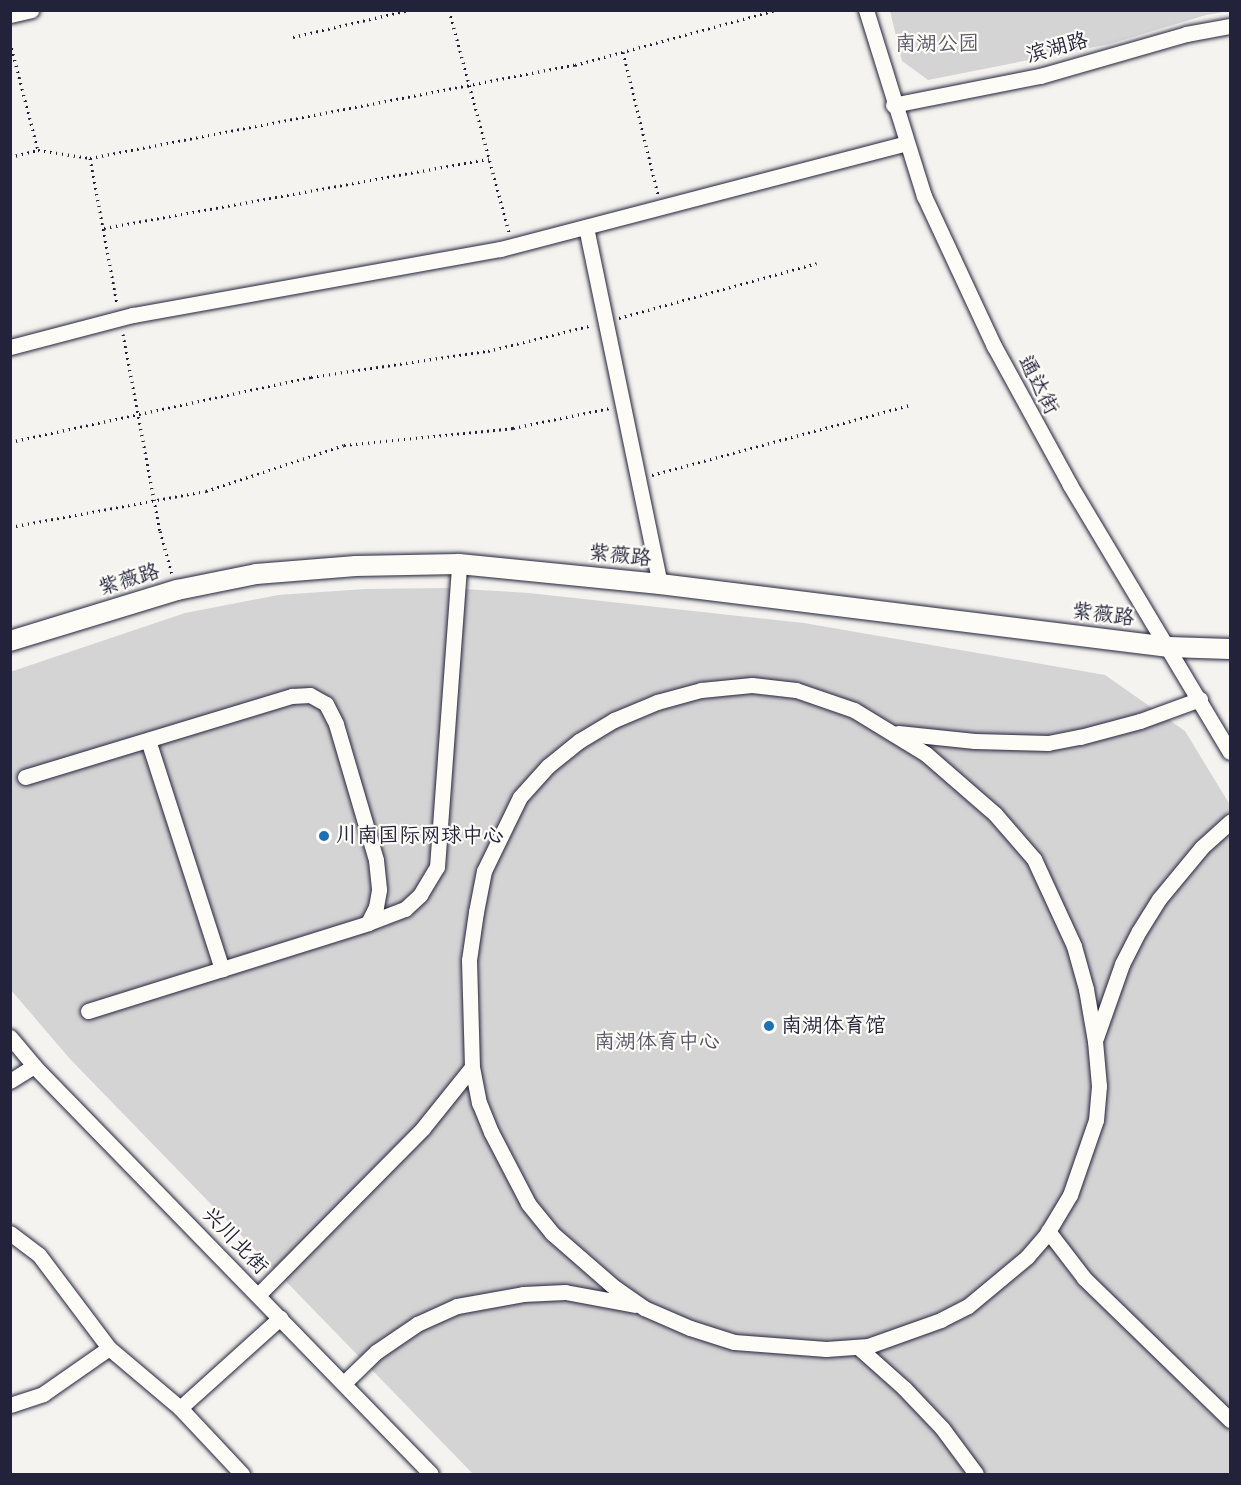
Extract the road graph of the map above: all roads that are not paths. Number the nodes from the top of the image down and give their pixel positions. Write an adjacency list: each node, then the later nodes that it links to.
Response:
1 (866, 10): 5 (street, 通达街)
2 (28, 11): 3 (street)
3 (10, 15)
4 (1230, 26): 5 (street, 滨湖路)
5 (893, 105): 6 (street, 通达街)
6 (906, 143): 7 (street); 12 (street, 通达街)
7 (586, 226): 8 (street); 10 (street)
8 (10, 347)
9 (459, 564): 10 (main road, 紫薇路); 11 (main road, 紫薇路); 20 (street)
10 (660, 584): 12 (main road, 紫薇路)
11 (10, 641)
12 (1169, 647): 13 (main road, 紫薇路); 14 (street, 通达街)
13 (1230, 649)
14 (1200, 699): 15 (street); 17 (street, 通达街)
15 (895, 732): 24 (street); 26 (street)
16 (148, 740): 18 (street); 20 (street); 21 (street)
17 (1230, 752)
18 (26, 777)
19 (1230, 822): 24 (street)
20 (368, 923): 21 (street)
21 (222, 969): 22 (street)
22 (88, 1011)
23 (10, 1037): 25 (street, 兴川北街)
24 (1095, 1041): 28 (street)
25 (34, 1066): 27 (street); 30 (street, 兴川北街)
26 (472, 1067): 30 (street); 31 (street)
27 (10, 1081)
28 (1048, 1231): 33 (street); 38 (street)
29 (10, 1233): 34 (street)
30 (258, 1295): 32 (street, 兴川北街)
31 (644, 1308): 33 (street); 35 (street)
32 (280, 1318): 35 (street, 兴川北街); 37 (street)
33 (858, 1347): 41 (street)
34 (109, 1348): 36 (street); 37 (street)
35 (344, 1383): 40 (street, 兴川北街)
36 (10, 1405)
37 (180, 1408): 39 (street)
38 (1230, 1420)
39 (242, 1474)
40 (431, 1474)
41 (976, 1474)

